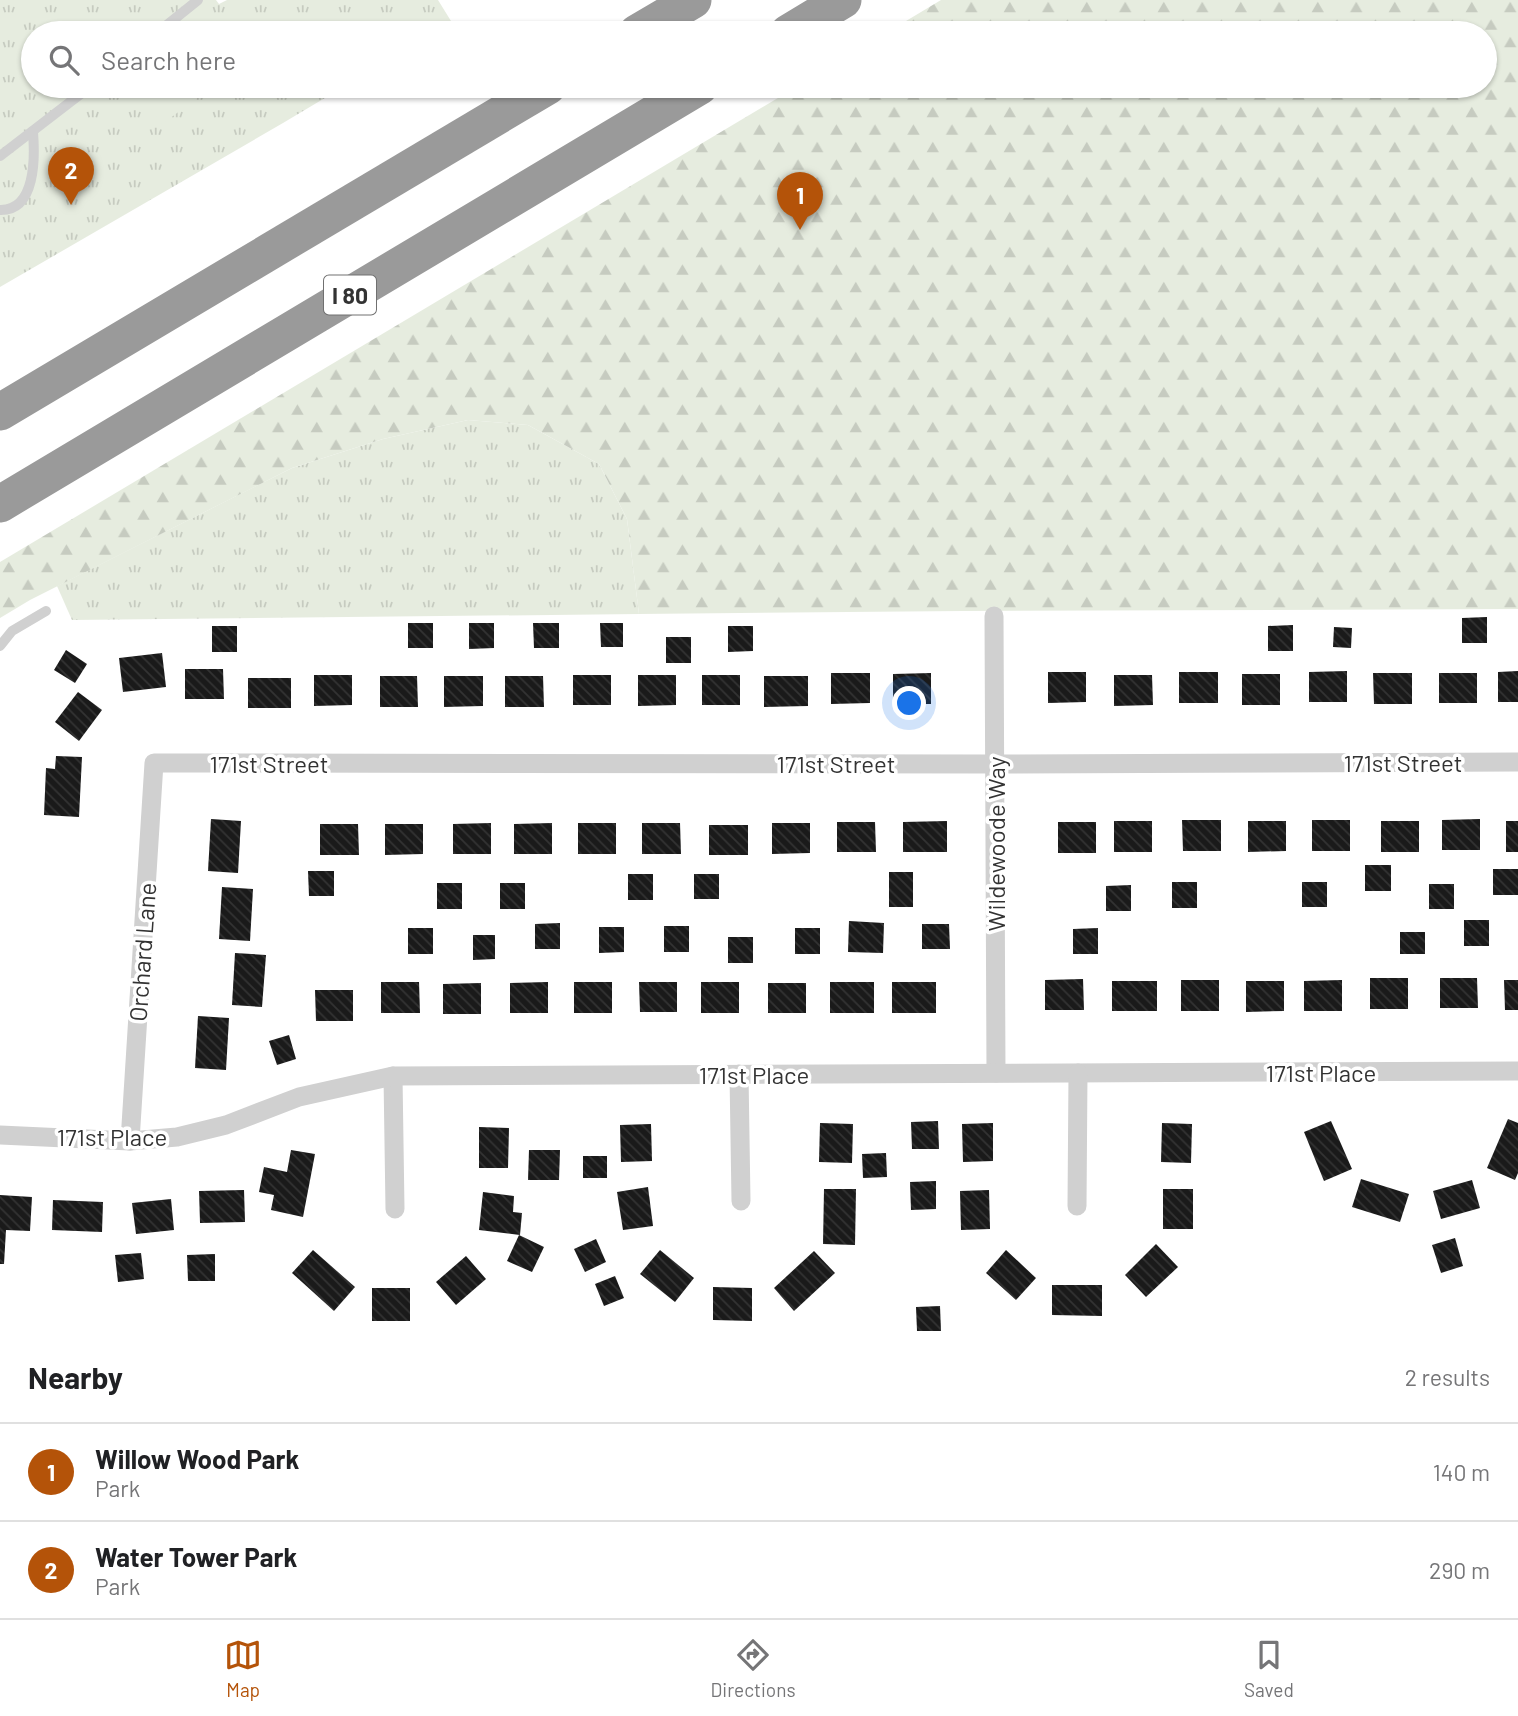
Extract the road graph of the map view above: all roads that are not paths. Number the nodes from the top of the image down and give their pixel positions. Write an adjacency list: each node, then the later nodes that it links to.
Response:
1 (198, 0): 4 (lane)
2 (693, 0): 5 (highway)
3 (843, 0): 6 (highway)
4 (172, 21)
5 (657, 21)
6 (808, 21)
7 (76, 98): 10 (lane)
8 (528, 98): 13 (highway)
9 (680, 98): 14 (highway, I 80)
10 (33, 132): 11 (lane); 12 (lane)
11 (0, 156)
12 (0, 210)
13 (0, 412)
14 (0, 504)
15 (46, 611): 17 (lane)
16 (993, 616): 20 (street, Wildewoode Way)
17 (0, 646)
18 (1518, 762): 20 (street, 171st Street)
19 (154, 763): 20 (street, 171st Street); 27 (street, Orchard Lane)
20 (994, 764): 22 (street, Wildewoode Way)
21 (1518, 1071): 23 (street, 171st Place)
22 (996, 1073): 23 (street, 171st Place); 24 (street, 171st Place)
23 (1079, 1073): 29 (street)
24 (739, 1074): 25 (street, 171st Place); 28 (street)
25 (393, 1076): 27 (street, 171st Place); 30 (street)
26 (0, 1135): 27 (street, 171st Place)
27 (131, 1141)
28 (741, 1201)
29 (1077, 1206)
30 (395, 1209)

